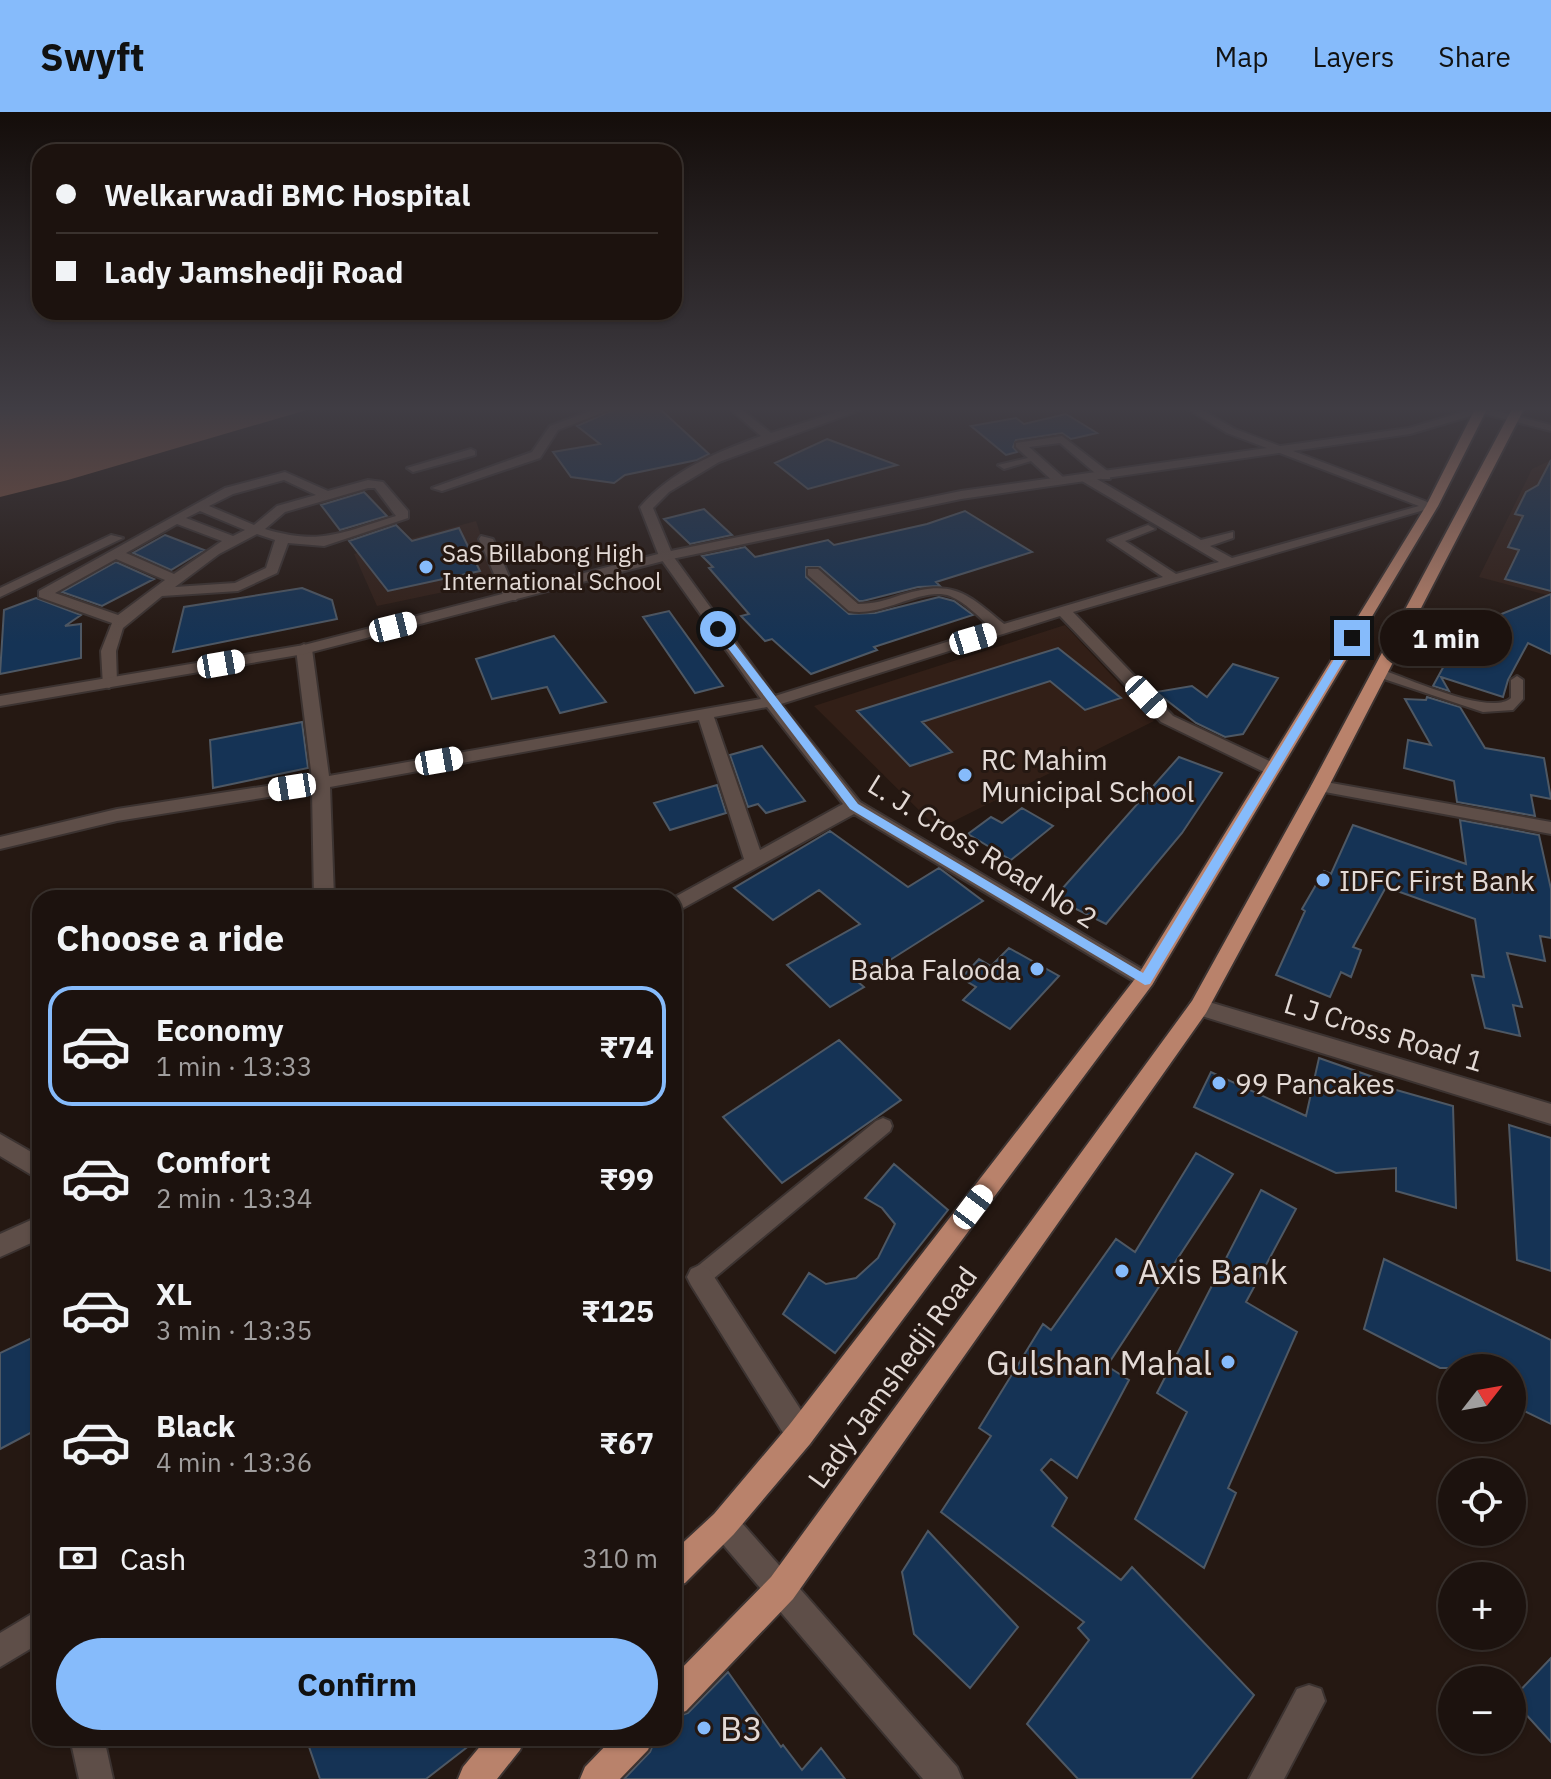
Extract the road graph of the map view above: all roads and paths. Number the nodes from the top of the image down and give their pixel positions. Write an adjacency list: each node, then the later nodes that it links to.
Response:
1 (245, 487): 14 (street)
2 (308, 487): 13 (street)
3 (353, 487): 13 (street)
4 (380, 487): 21 (street)
5 (441, 487): 12 (street)
6 (666, 487): 26 (street, L. J. Cross Road No 2)
7 (1020, 487): 26 (street)
8 (1101, 487): 24 (street)
9 (1380, 487): 15 (street)
10 (1442, 487): 15 (main road, Lady Jamshedji Road)
11 (1477, 487): 38 (main road, Lady Jamshedji Road)
12 (438, 488)
13 (326, 495): 19 (street)
14 (199, 506): 16 (street); 19 (street)
15 (1432, 506): 27 (street); 44 (main road, Lady Jamshedji Road)
16 (176, 519): 23 (street); 25 (street)
17 (141, 526): 32 (street)
18 (1148, 529): 29 (street)
19 (255, 530): 21 (street); 23 (street)
20 (1228, 535): 24 (street)
21 (283, 537): 31 (street)
22 (486, 539): 33 (street)
23 (233, 541): 30 (street)
24 (1199, 545): 27 (street)
25 (114, 553): 30 (street); 35 (street)
26 (666, 556): 33 (street); 42 (street, L. J. Cross Road No 2)
27 (1230, 563): 29 (street)
28 (813, 572): 36 (street)
29 (1175, 579): 34 (street)
30 (176, 580): 31 (street)
31 (160, 592): 35 (street)
32 (0, 593)
33 (511, 597): 37 (street)
34 (1063, 610): 36 (street); 44 (street)
35 (120, 621): 40 (street)
36 (1002, 630): 42 (street)
37 (304, 649): 40 (street); 45 (street)
38 (1379, 673): 39 (lane); 46 (main road, Lady Jamshedji Road)
39 (1517, 680)
40 (109, 683): 41 (street)
41 (0, 701)
42 (771, 702): 43 (street); 47 (street, L. J. Cross Road No 2)
43 (705, 713): 45 (street); 50 (street)
44 (1272, 769): 53 (main road, Lady Jamshedji Road)
45 (321, 783): 49 (street); 51 (street)
46 (1320, 786): 48 (street); 54 (main road, Lady Jamshedji Road)
47 (854, 806): 50 (street); 53 (street, L. J. Cross Road No 2)
48 (1551, 828)
49 (0, 843)
50 (754, 861): 52 (street)
51 (324, 890)
52 (682, 902)
53 (1145, 980): 62 (main road, Lady Jamshedji Road)
54 (1199, 1007): 55 (street, L J Cross Road 1); 65 (main road, Lady Jamshedji Road)
55 (1551, 1114)
56 (883, 1126): 61 (lane)
57 (0, 1144): 58 (street)
58 (32, 1165)
59 (32, 1231): 60 (street)
60 (0, 1246)
61 (700, 1277): 62 (street)
62 (800, 1434): 63 (main road, Lady Jamshedji Road)
63 (724, 1524): 64 (main road, Lady Jamshedji Road); 65 (street)
64 (682, 1564)
65 (782, 1588): 68 (main road, Lady Jamshedji Road); 76 (street)
66 (32, 1630): 67 (street)
67 (0, 1651)
68 (682, 1691)
69 (1309, 1701): 77 (street)
70 (89, 1746): 73 (street)
71 (502, 1746): 74 (main road)
72 (628, 1746): 75 (main road)
73 (96, 1779)
74 (475, 1779)
75 (597, 1779)
76 (945, 1779)
77 (1266, 1779)

